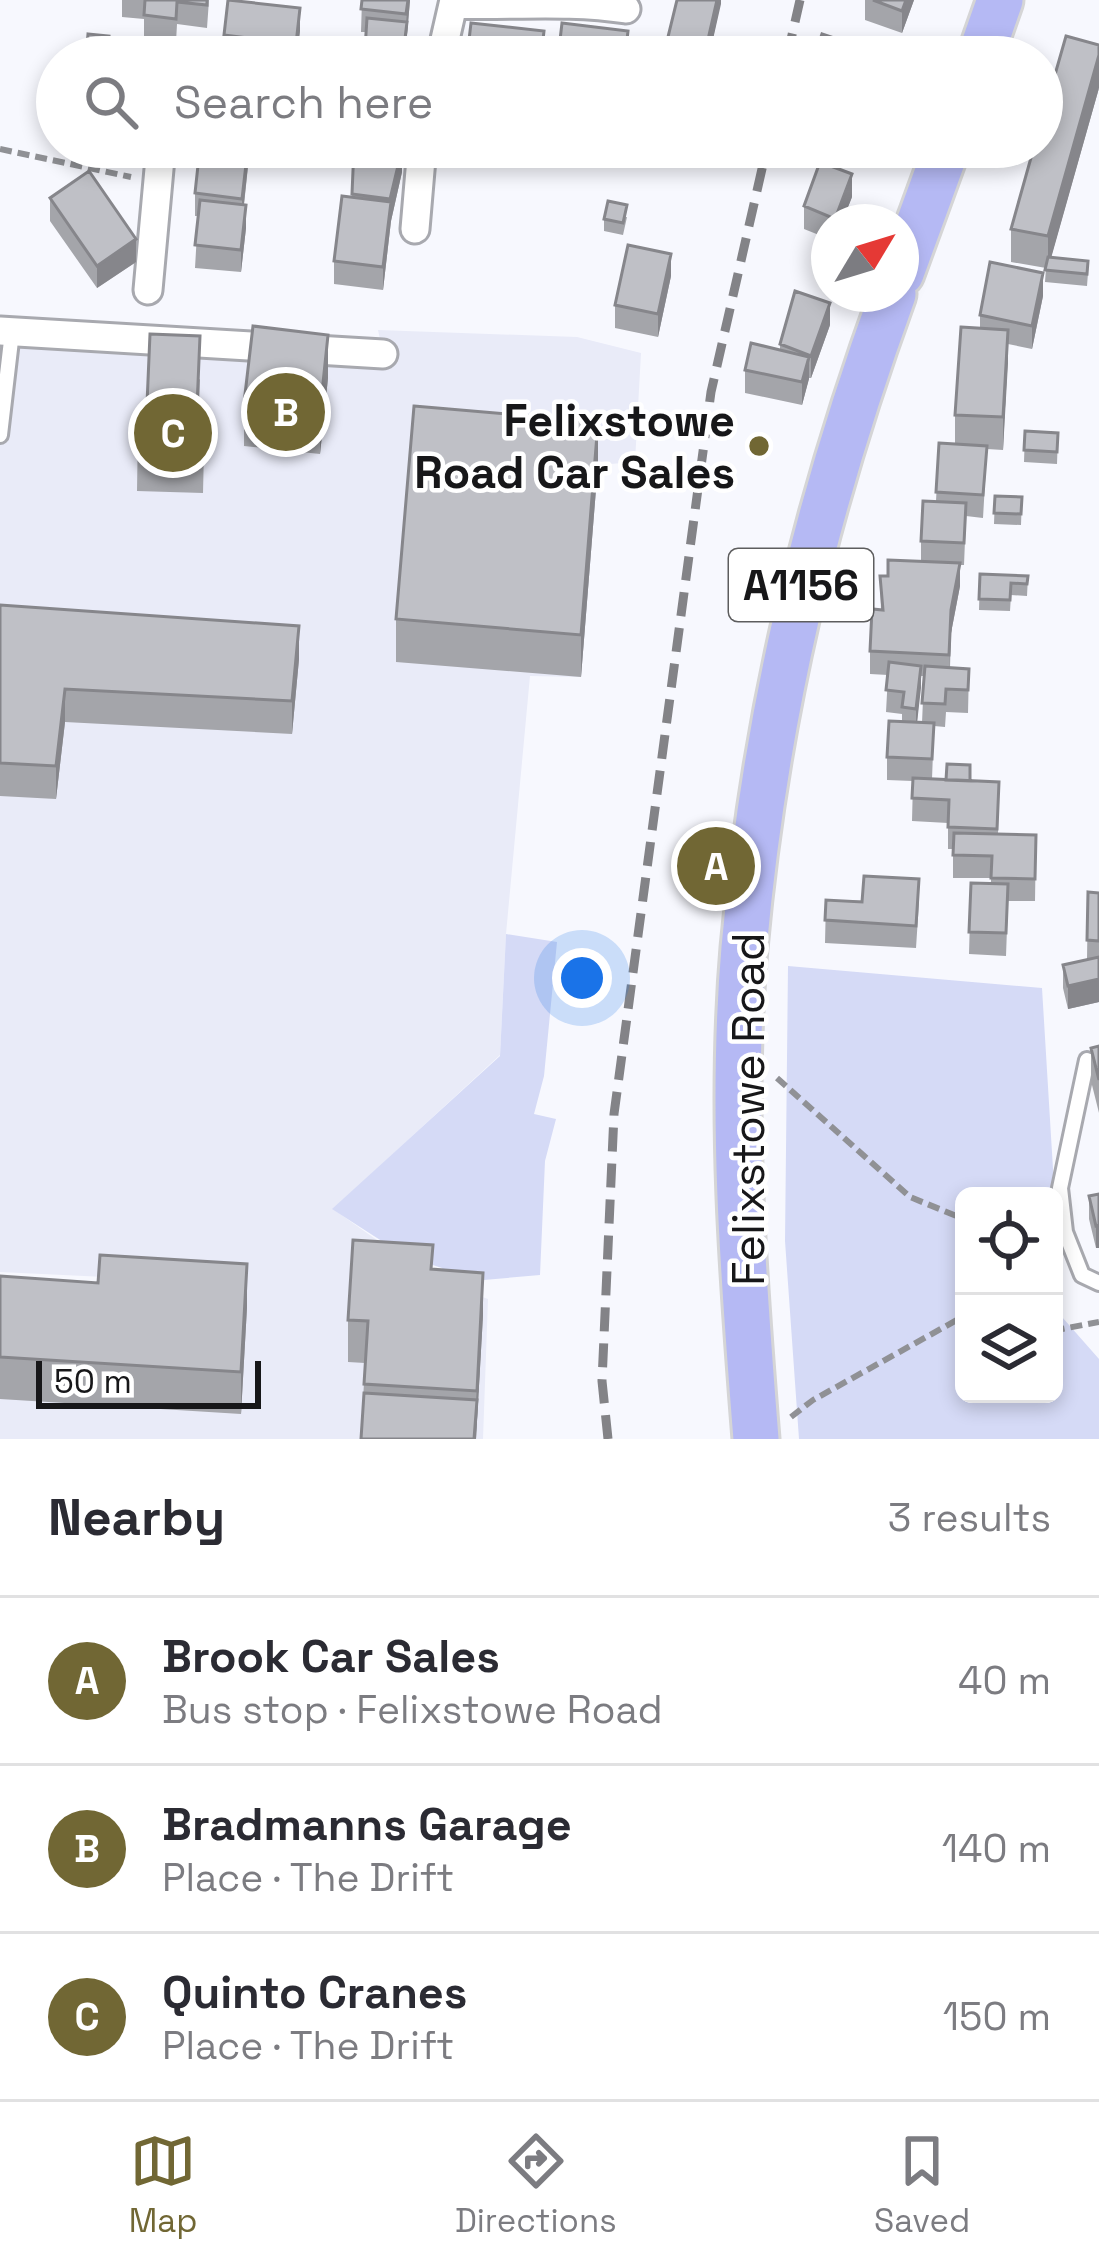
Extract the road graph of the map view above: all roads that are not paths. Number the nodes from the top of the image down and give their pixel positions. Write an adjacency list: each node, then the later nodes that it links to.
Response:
1 (1000, 0): 6 (main road)
2 (454, 2): 3 (street); 4 (street)
3 (626, 5): 5 (street)
4 (446, 36)
5 (620, 36)
6 (987, 36)
7 (158, 168): 12 (street)
8 (420, 168): 11 (street)
9 (939, 168): 10 (main road)
10 (919, 224)
11 (415, 229)
12 (148, 290)
13 (887, 312): 19 (main road, Felixstowe Road / A1156)
14 (6, 331): 15 (street); 16 (lane)
15 (383, 355)
16 (0, 435)
17 (1087, 1060): 18 (lane)
18 (1099, 1283)
19 (773, 1428)

